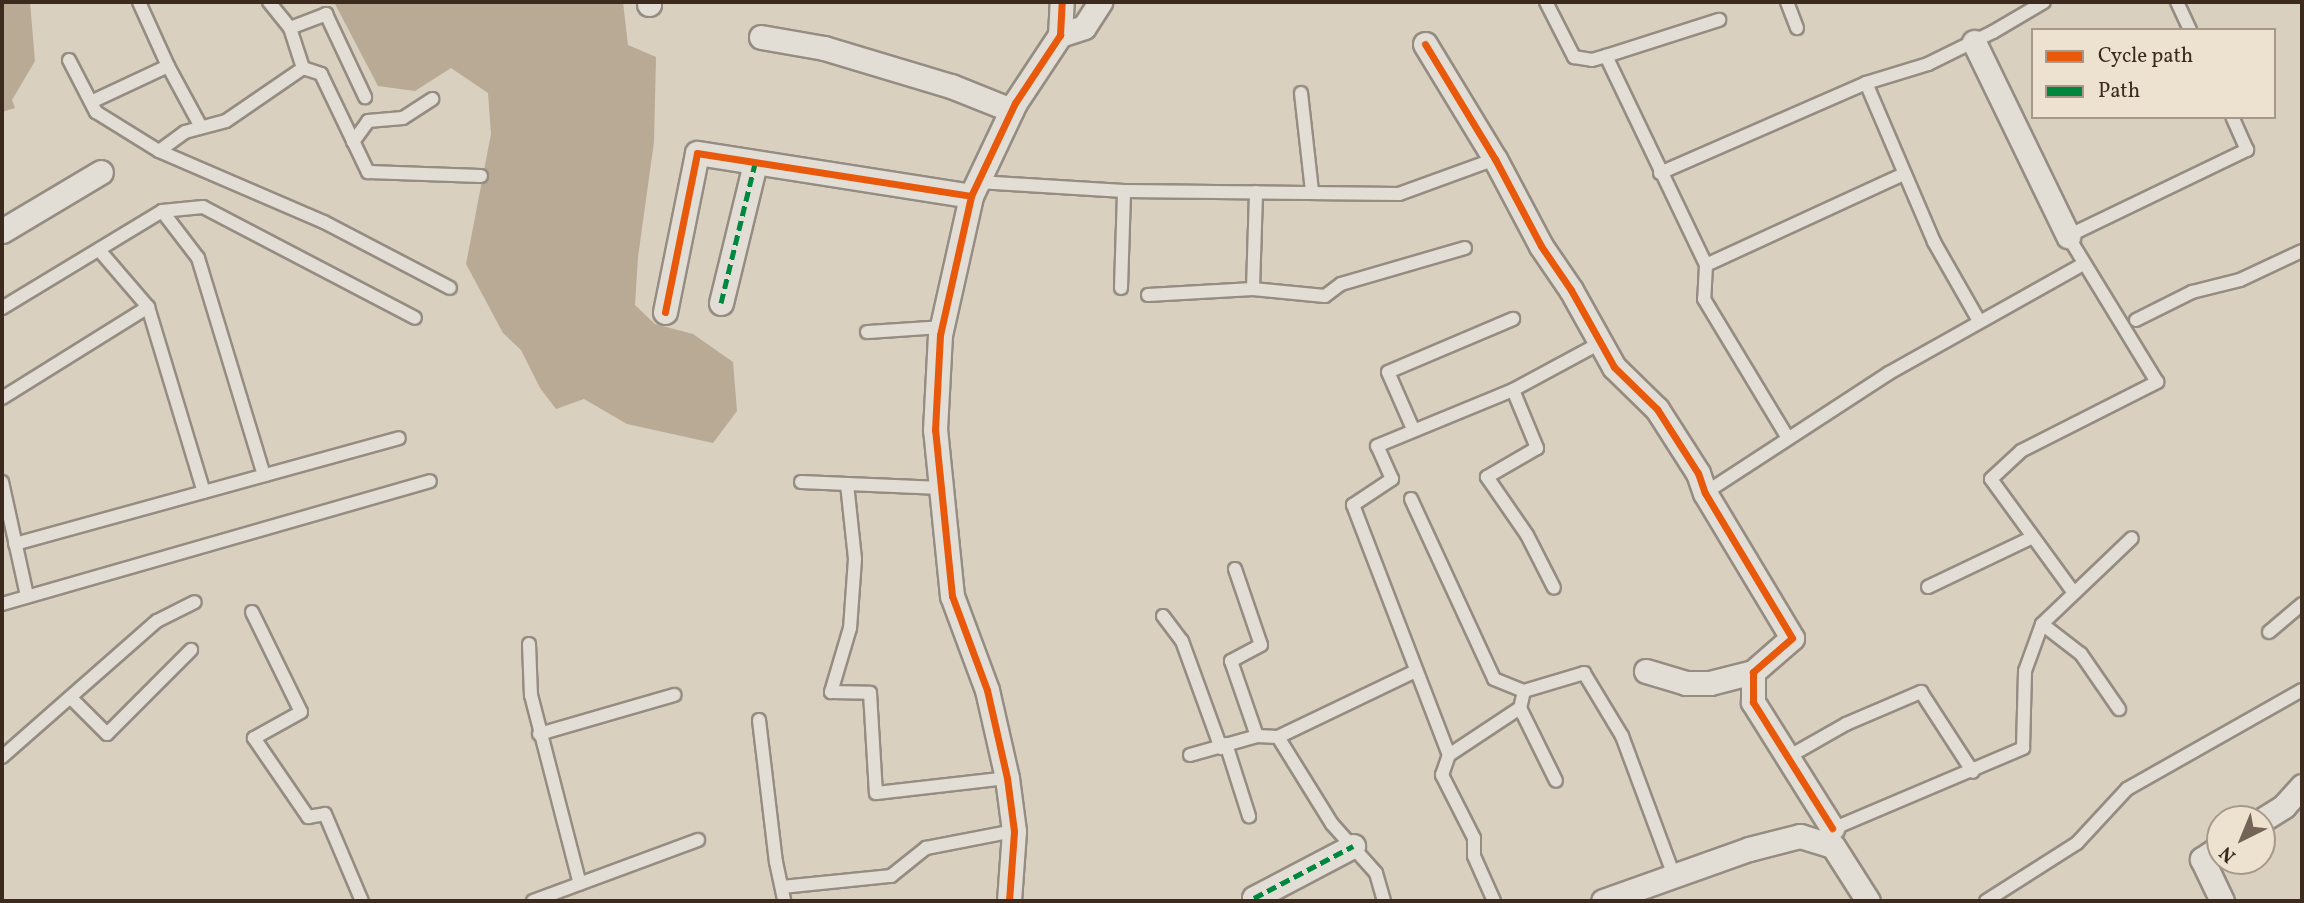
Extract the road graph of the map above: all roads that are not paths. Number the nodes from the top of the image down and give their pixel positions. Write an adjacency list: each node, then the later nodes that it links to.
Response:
1 (139, 2): 19 (lane)
2 (269, 2): 12 (lane)
3 (1062, 2): 13 (street)
4 (1100, 2): 13 (street)
5 (1548, 2): 17 (lane)
6 (1787, 2): 10 (lane)
7 (2044, 2): 15 (lane)
8 (2177, 2): 11 (lane)
9 (1719, 20): 17 (lane)
10 (1797, 28)
11 (2189, 28)
12 (290, 29): 20 (lane); 23 (lane)
13 (1060, 35): 26 (street)
14 (761, 37): 26 (street)
15 (1974, 41): 21 (lane); 43 (street)
16 (1425, 44): 31 (street)
17 (1605, 56): 34 (lane)
18 (69, 60): 25 (lane)
19 (168, 66): 25 (lane); 28 (lane)
20 (303, 68): 28 (lane); 29 (lane)
21 (1866, 83): 34 (lane); 35 (lane)
22 (1301, 93): 39 (lane)
23 (365, 97)
24 (432, 99): 29 (lane)
25 (91, 102): 30 (lane)
26 (1011, 110): 37 (street)
27 (2233, 119): 43 (lane)
28 (201, 127): 30 (lane)
29 (353, 142): 36 (lane)
30 (159, 151): 49 (lane)
31 (1495, 159): 39 (lane); 63 (street)
32 (755, 164): 37 (street); 53 (street); 56 (street)
33 (101, 172): 42 (street)
34 (1660, 173): 48 (lane)
35 (1904, 174): 48 (lane); 60 (lane)
36 (481, 176)
37 (974, 189): 38 (lane); 61 (street)
38 (1124, 191): 40 (lane); 50 (lane)
39 (1312, 191): 40 (lane)
40 (1256, 192): 51 (lane)
41 (162, 211): 45 (lane); 57 (lane); 69 (lane)
42 (2, 232)
43 (2068, 236): 47 (lane)
44 (1465, 248): 51 (lane)
45 (99, 250): 54 (lane); 55 (lane)
46 (2302, 251): 59 (lane)
47 (2083, 264): 60 (lane); 78 (lane)
48 (1706, 265): 68 (lane)
49 (450, 288)
50 (1121, 288)
51 (1253, 289): 52 (lane)
52 (1149, 295)
53 (721, 303)
54 (148, 307): 65 (lane); 75 (lane)
55 (2, 308)
56 (664, 312)
57 (415, 317)
58 (1513, 319): 66 (lane)
59 (2136, 320)
60 (1979, 321): 68 (lane)
61 (942, 327): 62 (lane); 74 (street)
62 (867, 332)
63 (1600, 342): 64 (lane); 76 (street)
64 (1513, 390): 66 (lane); 83 (lane)
65 (2, 398)
66 (1413, 429): 95 (lane)
67 (399, 438): 69 (lane)
68 (1788, 439): 76 (lane)
69 (264, 475): 75 (lane)
70 (430, 481): 85 (lane)
71 (2, 482): 80 (lane)
72 (801, 482): 73 (lane)
73 (847, 484): 74 (lane); 114 (lane)
74 (941, 488): 114 (street)
75 (204, 492): 80 (lane)
76 (1705, 493): 97 (street)
77 (1411, 499): 99 (lane)
78 (2033, 537): 82 (lane); 84 (lane)
79 (2132, 538): 84 (lane)
80 (15, 544): 85 (lane)
81 (1235, 569): 106 (lane)
82 (1928, 587)
83 (1554, 588)
84 (2074, 593): 91 (lane)
85 (27, 596): 87 (lane)
86 (195, 602): 101 (lane)
87 (2, 604)
88 (2302, 604): 92 (lane)
89 (251, 612): 128 (lane)
90 (1163, 616): 108 (lane)
91 (2042, 624): 103 (lane); 113 (lane)
92 (2269, 632)
93 (529, 644): 105 (lane)
94 (191, 650): 101 (lane)
95 (1416, 671): 107 (lane); 110 (lane)
96 (1646, 671): 97 (street)
97 (1753, 672): 112 (street)
98 (2302, 690): 136 (lane)
99 (1524, 691): 102 (lane); 124 (lane)
100 (674, 695): 105 (lane)
101 (71, 698): 111 (lane)
102 (1520, 708): 110 (lane); 115 (lane)
103 (2119, 709)
104 (758, 720): 126 (lane)
105 (540, 734): 125 (lane)
106 (1257, 736): 107 (lane); 108 (lane)
107 (1278, 737): 122 (lane)
108 (1224, 746): 109 (lane); 118 (lane)
109 (1190, 755)
110 (1449, 755): 134 (lane)
111 (2, 757)
112 (1788, 757): 113 (lane); 120 (street)
113 (1973, 772): 120 (lane)
114 (1007, 778): 119 (street)
115 (1556, 781)
116 (2302, 786): 117 (street)
117 (2276, 811)
118 (1249, 816)
119 (1014, 831): 126 (lane); 131 (street)
120 (1827, 836): 124 (street); 127 (street)
121 (698, 840): 125 (lane)
122 (1353, 846): 132 (street); 133 (lane)
123 (2210, 875): 137 (street)
124 (1674, 876): 135 (street)
125 (580, 884): 129 (lane)
126 (782, 887): 130 (lane)
127 (1862, 899)
128 (362, 901)
129 (533, 901)
130 (784, 901)
131 (1009, 901)
132 (1255, 901)
133 (1384, 901)
134 (1494, 901)
135 (1603, 901)
136 (1986, 901)
137 (2222, 901)

